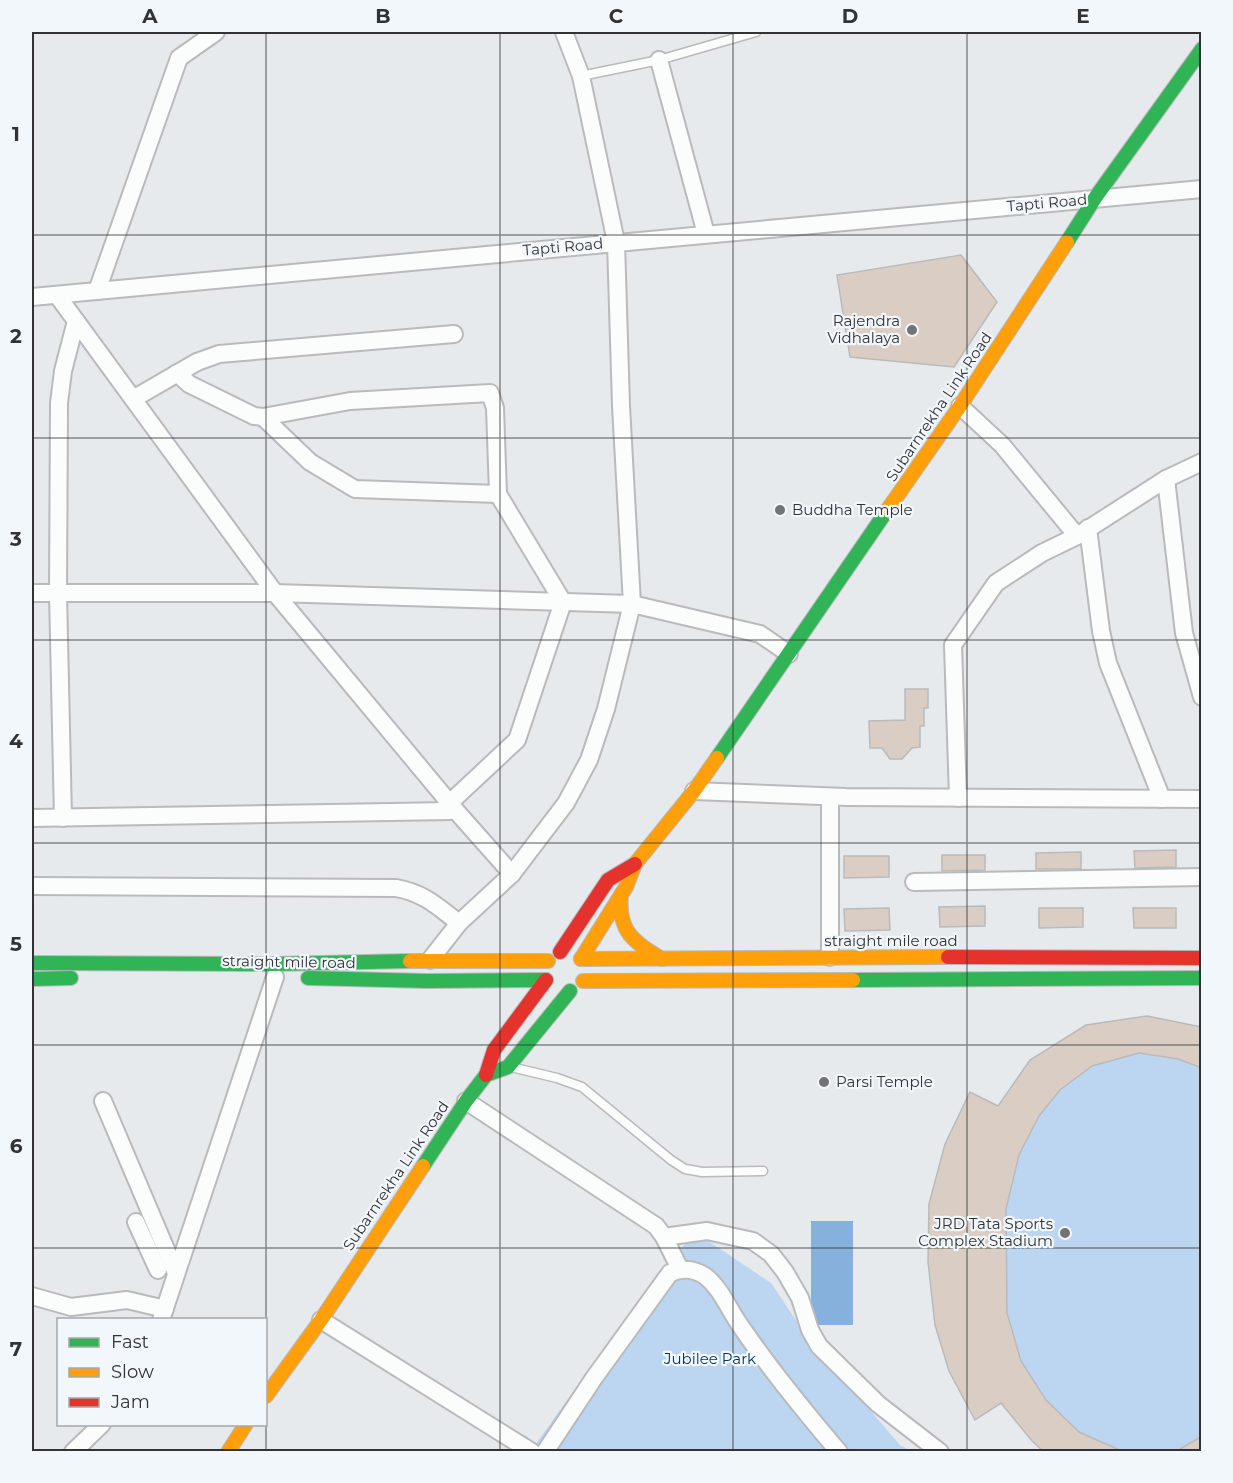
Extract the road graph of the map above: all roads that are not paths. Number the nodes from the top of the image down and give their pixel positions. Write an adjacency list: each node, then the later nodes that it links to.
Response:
1 (216, 32): 11 (street)
2 (564, 32): 6 (street)
3 (756, 32): 5 (lane)
4 (1202, 49): 8 (street, Subarnrekha Link Road)
5 (659, 60): 6 (lane); 9 (street)
6 (581, 75): 10 (street)
7 (1202, 189): 8 (street, Tapti Road)
8 (1095, 198): 9 (street, Tapti Road); 18 (street, Subarnrekha Link Road)
9 (706, 234): 10 (street, Tapti Road)
10 (616, 242): 11 (street, Tapti Road); 28 (street)
11 (97, 291): 12 (street, Tapti Road)
12 (57, 295): 13 (street, Tapti Road); 14 (street)
13 (32, 297)
14 (76, 321): 17 (street); 25 (street)
15 (454, 334): 16 (street)
16 (177, 373): 17 (street); 19 (street)
17 (133, 399): 26 (street)
18 (960, 406): 23 (street); 29 (street, Subarnrekha Link Road)
19 (263, 417): 22 (street); 22 (street)
20 (1202, 462): 21 (street)
21 (1166, 479): 23 (street); 30 (street)
22 (498, 495): 27 (street)
23 (1082, 532): 33 (street); 34 (street)
24 (32, 593): 25 (street)
25 (58, 593): 26 (street); 38 (street)
26 (275, 593): 27 (street); 36 (street)
27 (563, 602): 28 (street); 36 (street)
28 (632, 604): 29 (street); 40 (street)
29 (789, 654): 31 (street, Subarnrekha Link Road)
30 (1202, 697)
31 (694, 791): 32 (street); 39 (street, Subarnrekha Link Road)
32 (830, 797): 33 (street); 47 (street)
33 (958, 798): 34 (street)
34 (1162, 799): 35 (street)
35 (1202, 799)
36 (449, 808): 38 (street); 40 (street)
37 (32, 818): 38 (street)
38 (63, 818)
39 (635, 864): 44 (street, Subarnrekha Link Road); 46 (street)
40 (512, 874): 45 (street)
41 (1202, 877): 42 (street)
42 (914, 882)
43 (32, 886): 45 (street)
44 (621, 895): 49 (street, Subarnrekha Link Road); 50 (street)
45 (459, 923): 51 (street)
46 (560, 952): 49 (street, straight mile road); 52 (street)
47 (830, 957): 48 (street, straight mile road); 50 (street, straight mile road)
48 (1202, 958)
49 (581, 959): 50 (street, straight mile road); 60 (street)
50 (662, 959)
51 (430, 960): 52 (street, straight mile road); 53 (street, straight mile road)
52 (548, 961): 59 (street)
53 (32, 963)
54 (183, 977): 55 (street, straight mile road)
55 (275, 977): 59 (street, straight mile road); 71 (street)
56 (90, 978): 58 (street)
57 (1202, 978): 60 (street)
58 (32, 979)
59 (546, 980): 61 (street, straight mile road); 63 (street)
60 (583, 981): 61 (street)
61 (570, 991): 62 (street)
62 (508, 1066): 63 (street); 66 (lane)
63 (486, 1075): 65 (street, Subarnrekha Link Road)
64 (103, 1101): 71 (street)
65 (466, 1101): 68 (street); 74 (street, Subarnrekha Link Road)
66 (763, 1171)
67 (136, 1221): 70 (street)
68 (664, 1237): 69 (street); 83 (street)
69 (680, 1269): 81 (street); 82 (street)
70 (158, 1270)
71 (176, 1273): 73 (street)
72 (32, 1296): 73 (street)
73 (163, 1314)
74 (321, 1320): 75 (street, Subarnrekha Link Road); 80 (street)
75 (267, 1395)
76 (101, 1426): 78 (street)
77 (245, 1426): 79 (street)
78 (73, 1452)
79 (228, 1452)
80 (532, 1452)
81 (545, 1452)
82 (839, 1452)
83 (940, 1452)

